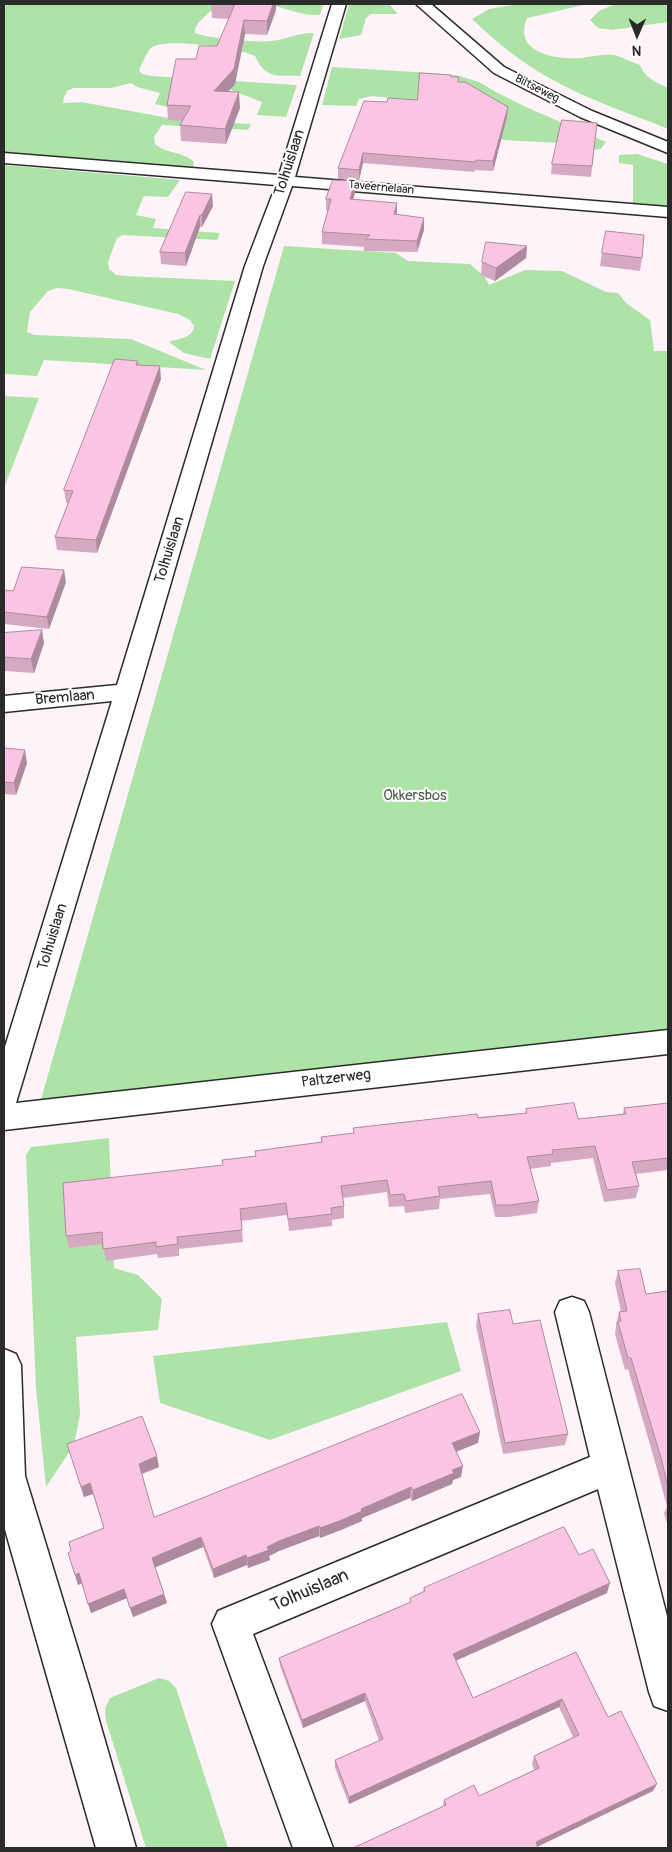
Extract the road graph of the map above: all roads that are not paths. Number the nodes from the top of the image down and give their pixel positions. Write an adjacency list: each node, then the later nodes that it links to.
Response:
1 (339, 4): 5 (street, Tolhuislaan)
2 (423, 4): 3 (street, Biltseweg)
3 (668, 148)
4 (4, 158): 5 (street, Taveernelaan)
5 (286, 180): 6 (street, Taveernelaan); 7 (street, Tolhuislaan)
6 (668, 212)
7 (127, 692): 8 (street, Bremlaan); 10 (street, Tolhuislaan)
8 (4, 704)
9 (668, 1042): 11 (street, Paltzerweg)
10 (4, 1097)
11 (4, 1117)
12 (572, 1312): 14 (street)
13 (4, 1364): 15 (street)
14 (610, 1466): 16 (street); 18 (street, Tolhuislaan)
15 (5, 1477): 17 (street)
16 (668, 1692)
17 (116, 1848)
18 (313, 1848)

